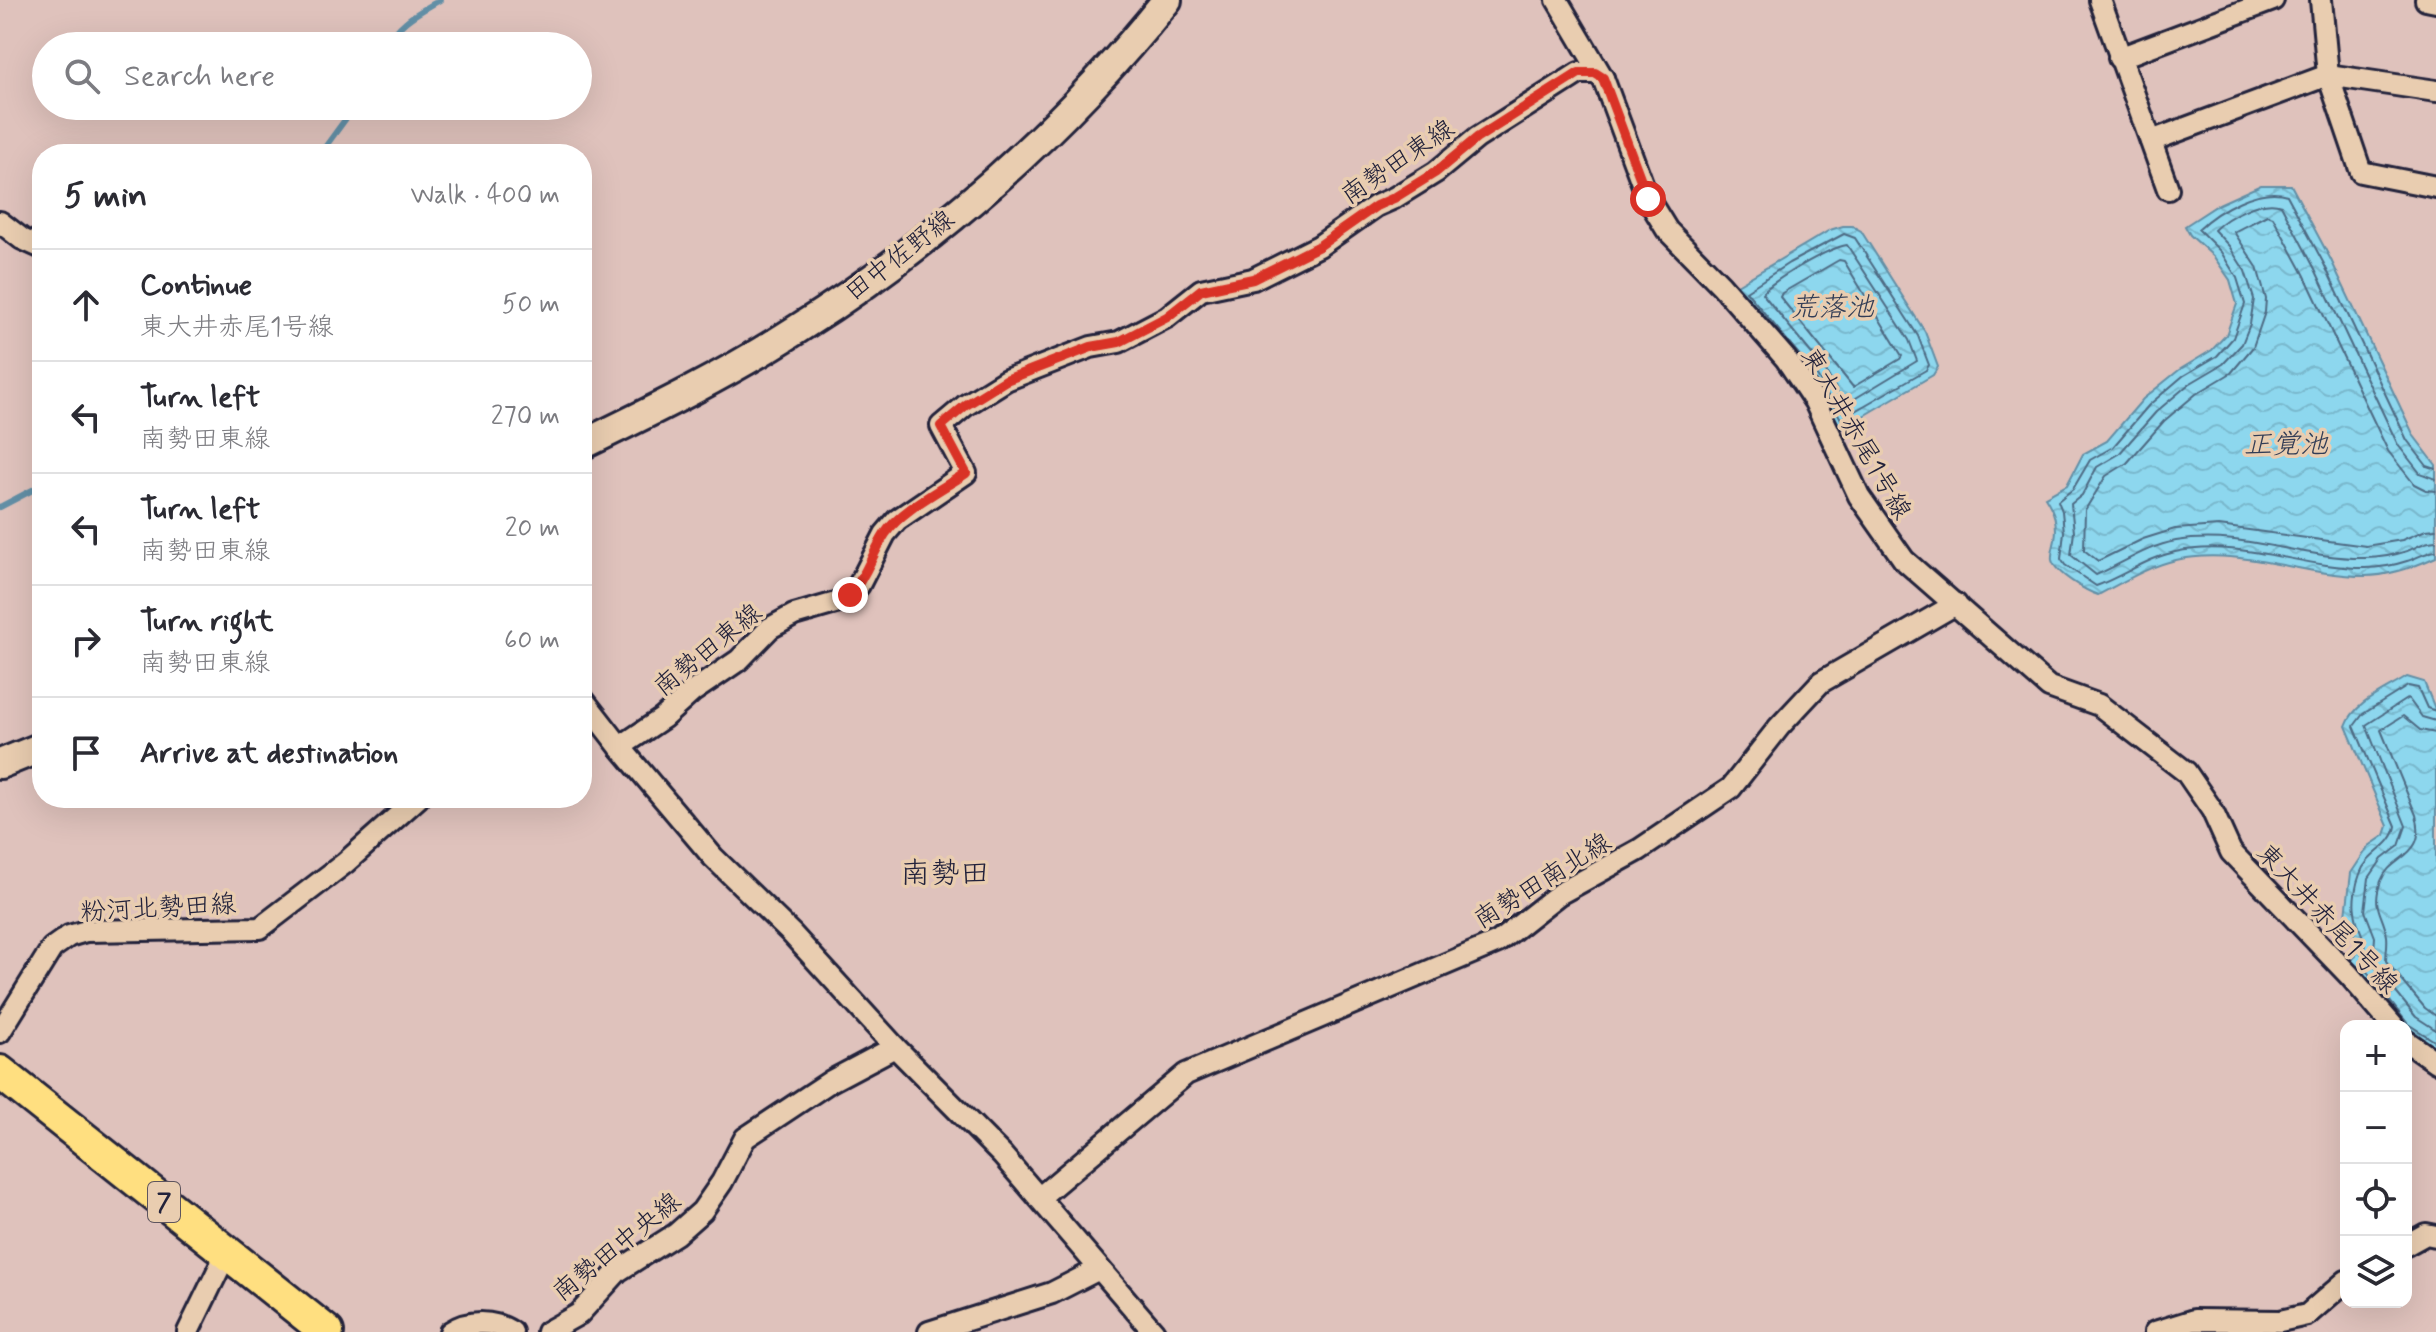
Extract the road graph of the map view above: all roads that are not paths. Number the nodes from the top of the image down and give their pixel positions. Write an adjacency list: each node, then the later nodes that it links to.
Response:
1 (1167, 0): 17 (street, 田中佐野線)
2 (1557, 0): 10 (street, 東大井赤尾1号線)
3 (2100, 0): 8 (street)
4 (2273, 0): 8 (street)
5 (2321, 0): 9 (street)
6 (2426, 0): 7 (street)
7 (2436, 2)
8 (2119, 58): 12 (street)
9 (2328, 75): 11 (street); 12 (street); 13 (street)
10 (1603, 78): 18 (street, 東大井赤尾1号線); 20 (street, 南勢田東線)
11 (2436, 91)
12 (2151, 141): 14 (street)
13 (2436, 187)
14 (2168, 189)
15 (0, 222): 16 (street)
16 (32, 244)
17 (592, 440)
18 (1956, 604): 24 (street, 東大井赤尾1号線); 30 (street, 南勢田南北線)
19 (592, 711): 20 (street)
20 (620, 747): 27 (street)
21 (32, 751): 22 (street)
22 (0, 764)
23 (407, 808): 25 (street, 粉河北勢田線)
24 (2388, 1020)
25 (0, 1032)
26 (2412, 1045): 28 (street)
27 (895, 1047): 30 (street); 40 (street, 南勢田中央線)
28 (2436, 1062)
29 (0, 1072): 33 (main road, 7)
30 (1040, 1197): 34 (street)
31 (2436, 1236): 32 (street)
32 (2412, 1242)
33 (227, 1252): 36 (street); 37 (main road, 7)
34 (1099, 1269): 41 (street); 42 (street)
35 (2340, 1286): 43 (street)
36 (188, 1332)
37 (327, 1332)
38 (450, 1332): 39 (street)
39 (512, 1332)
40 (547, 1332)
41 (929, 1332)
42 (1154, 1332)
43 (2155, 1332)

